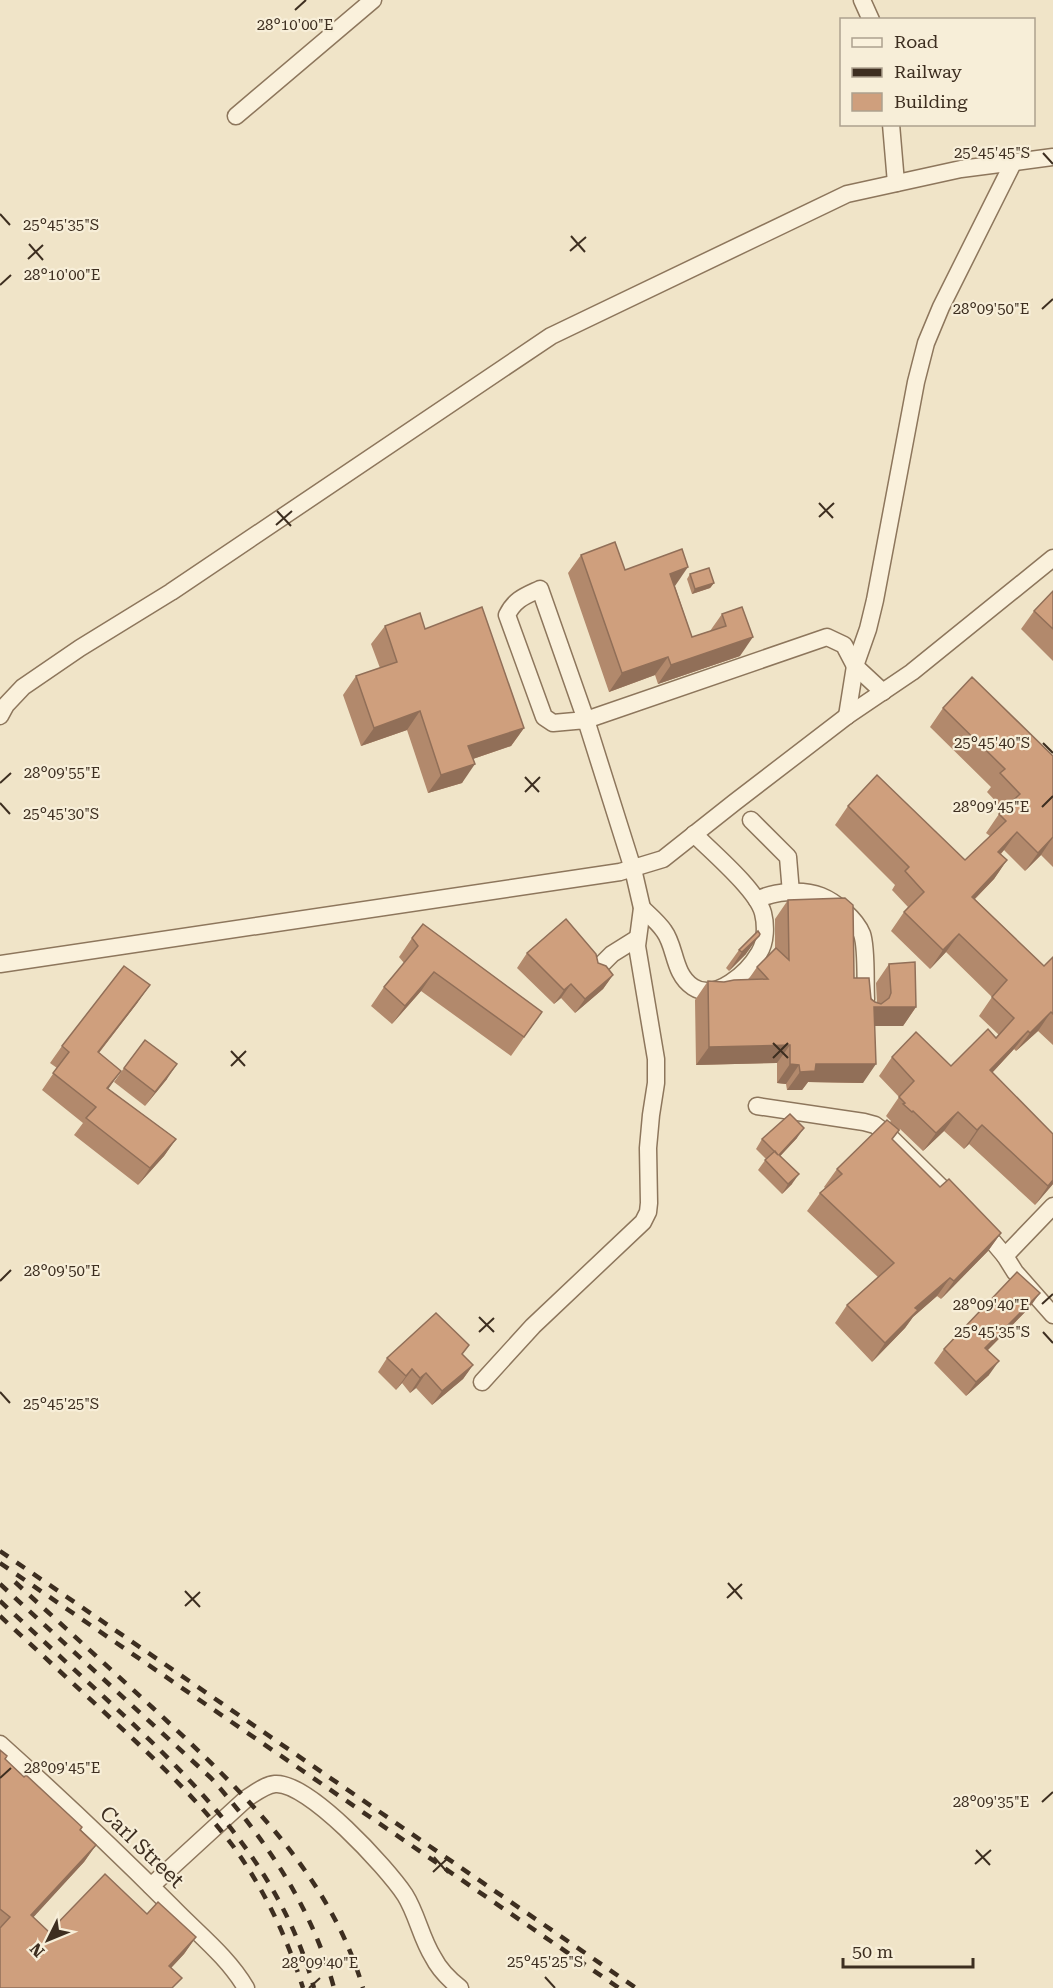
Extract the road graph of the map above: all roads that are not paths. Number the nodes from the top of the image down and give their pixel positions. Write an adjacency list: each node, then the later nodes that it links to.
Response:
1 (373, 0): 4 (street)
2 (862, 0): 3 (street)
3 (870, 18)
4 (236, 116)
5 (891, 126): 8 (street)
6 (1053, 156): 7 (street)
7 (1012, 163): 8 (street); 10 (street)
8 (896, 183): 12 (street)
9 (1053, 558): 11 (street)
10 (855, 666): 11 (street); 13 (street); 14 (street)
11 (883, 692): 13 (street)
12 (0, 716)
13 (847, 717): 16 (street)
14 (586, 720): 14 (street); 17 (street)
15 (751, 820): 18 (street)
16 (694, 834): 17 (street); 19 (street)
17 (633, 869): 20 (street); 22 (street)
18 (791, 893): 19 (street); 24 (street)
19 (757, 900): 20 (street)
20 (642, 908): 21 (street)
21 (636, 939): 23 (street); 29 (street)
22 (0, 964)
23 (596, 970)
24 (867, 1011)
25 (757, 1106): 27 (street)
26 (1053, 1206): 27 (street)
27 (1005, 1256): 28 (street)
28 (1053, 1315)
29 (482, 1382)
30 (0, 1744): 31 (street, Carl Street)
31 (151, 1886): 32 (street, Carl Street); 33 (street)
32 (246, 1988)
33 (460, 1988)

